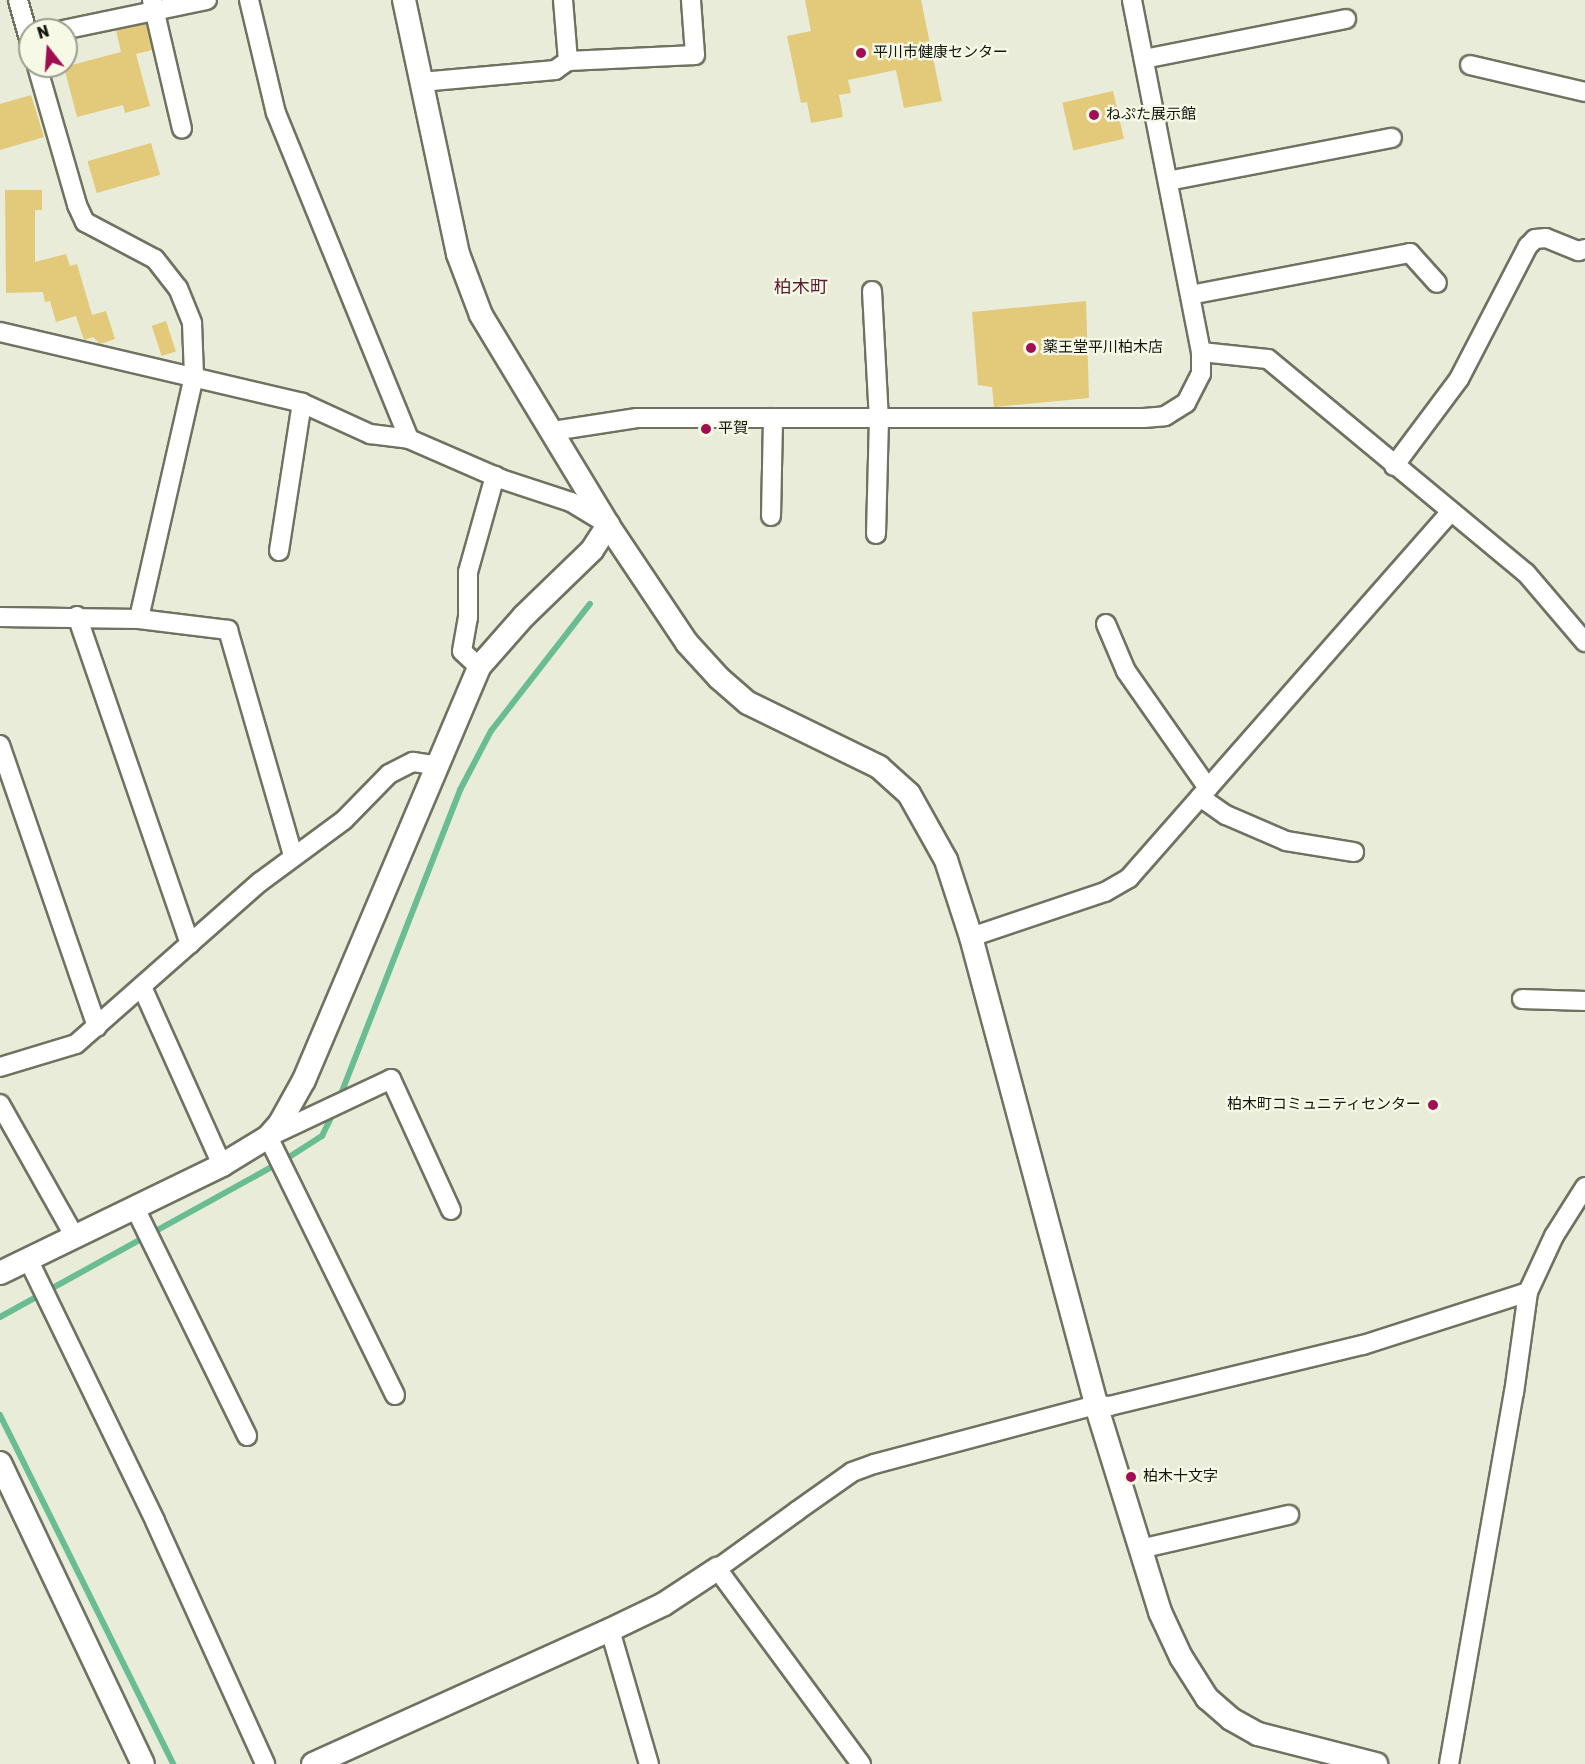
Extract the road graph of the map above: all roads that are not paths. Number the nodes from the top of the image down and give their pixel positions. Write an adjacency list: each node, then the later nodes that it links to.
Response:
1 (18, 0): 9 (street)
2 (207, 0): 8 (street)
3 (249, 0): 32 (street)
4 (404, 0): 16 (street)
5 (562, 0): 13 (street)
6 (691, 0): 13 (street)
7 (1132, 0): 12 (street)
8 (153, 4): 11 (street); 18 (street)
9 (24, 18)
10 (1346, 19): 12 (street)
11 (78, 26)
12 (1144, 59): 20 (street)
13 (568, 61): 16 (street)
14 (1470, 65): 17 (street)
15 (41, 78): 27 (street)
16 (422, 82): 31 (street)
17 (1585, 92)
18 (182, 129)
19 (1392, 138): 20 (street)
20 (1168, 181): 24 (street)
21 (1585, 249): 33 (street)
22 (1437, 283): 24 (street)
23 (872, 291): 30 (street)
24 (1190, 295): 26 (street)
25 (0, 332): 27 (street)
26 (1201, 352): 30 (street); 33 (street)
27 (194, 376): 28 (street); 42 (street)
28 (302, 404): 32 (street); 39 (street)
29 (773, 418): 30 (street); 31 (street); 36 (street)
30 (879, 419): 38 (street)
31 (553, 431): 37 (street)
32 (409, 439): 34 (street)
33 (1394, 466): 35 (street)
34 (495, 476): 37 (street); 45 (street)
35 (1451, 511): 44 (street); 48 (street)
36 (771, 516)
37 (608, 525): 45 (street); 51 (street)
38 (876, 534)
39 (279, 551)
40 (77, 616): 41 (street); 42 (street); 52 (street)
41 (0, 617)
42 (139, 619): 50 (street)
43 (1106, 624): 48 (street)
44 (1585, 642)
45 (479, 668): 47 (street)
46 (0, 745): 56 (street)
47 (435, 765): 50 (street); 60 (street)
48 (1204, 792): 49 (street); 51 (street)
49 (1354, 852)
50 (293, 855): 52 (street)
51 (971, 938): 70 (street)
52 (190, 944): 53 (street)
53 (141, 987): 56 (street); 61 (street)
54 (1522, 999): 55 (street)
55 (1585, 1001)
56 (97, 1027): 57 (street)
57 (0, 1067)
58 (0, 1104): 59 (street)
59 (5, 1122): 65 (street)
60 (268, 1137): 61 (street); 64 (street); 69 (street)
61 (222, 1166): 63 (street)
62 (1585, 1188): 68 (street)
63 (135, 1208): 65 (street); 71 (street)
64 (451, 1210)
65 (75, 1237): 66 (street)
66 (28, 1259): 67 (street); 78 (street)
67 (0, 1273)
68 (1528, 1292): 70 (street); 84 (street)
69 (395, 1395)
70 (1096, 1405): 74 (street); 75 (street)
71 (247, 1436)
72 (0, 1463): 77 (street)
73 (1289, 1515): 74 (street)
74 (1140, 1549): 82 (street)
75 (717, 1569): 76 (street); 81 (street)
76 (610, 1630): 79 (street); 80 (street)
77 (143, 1764)
78 (265, 1764)
79 (313, 1764)
80 (649, 1764)
81 (861, 1764)
82 (1371, 1764): 83 (street)
83 (1376, 1764)
84 (1449, 1764)

